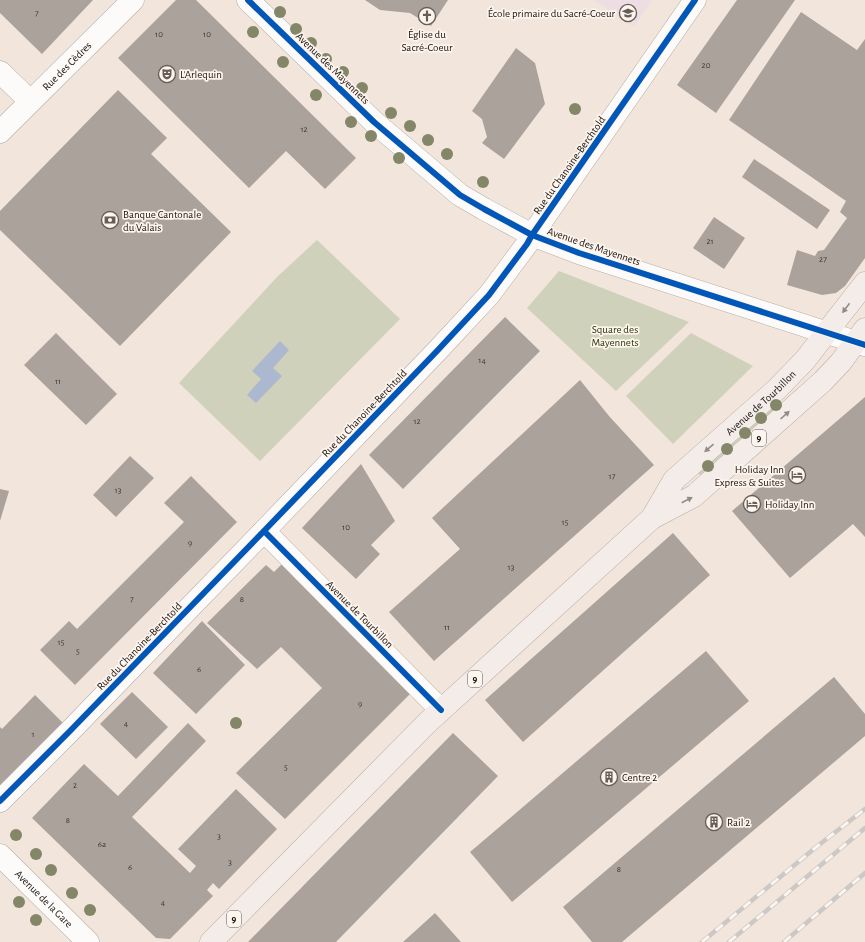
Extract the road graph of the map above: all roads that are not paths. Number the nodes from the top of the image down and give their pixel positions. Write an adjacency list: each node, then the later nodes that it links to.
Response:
1 (133, 0): 5 (street, Rue des Cèdres)
2 (248, 0): 7 (street, Avenue des Mayennets)
3 (695, 0): 7 (street, Rue du Chanoine-Berchtold)
4 (0, 72): 5 (street)
5 (30, 101): 6 (street, Rue des Cèdres)
6 (0, 132)
7 (532, 235): 9 (street, Avenue des Mayennets); 12 (street, Rue du Chanoine-Berchtold)
8 (865, 283): 9 (main road, Avenue de Tourbillon / 9, one-way to 9)
9 (827, 333): 10 (street, Avenue des Mayennets); 11 (main road, Avenue de Tourbillon / 9, one-way to 11)
10 (862, 339): 11 (main road, Avenue de Tourbillon / 9, one-way to 10)
11 (652, 518): 13 (main road, Avenue de Tourbillon / 9)
12 (264, 531): 13 (street, Avenue de Tourbillon); 14 (street, Rue du Chanoine-Berchtold)
13 (441, 710): 17 (main road, Avenue de Tourbillon / 9)
14 (0, 801)
15 (0, 855): 16 (street, Avenue de la Gare)
16 (88, 942)
17 (211, 942)

